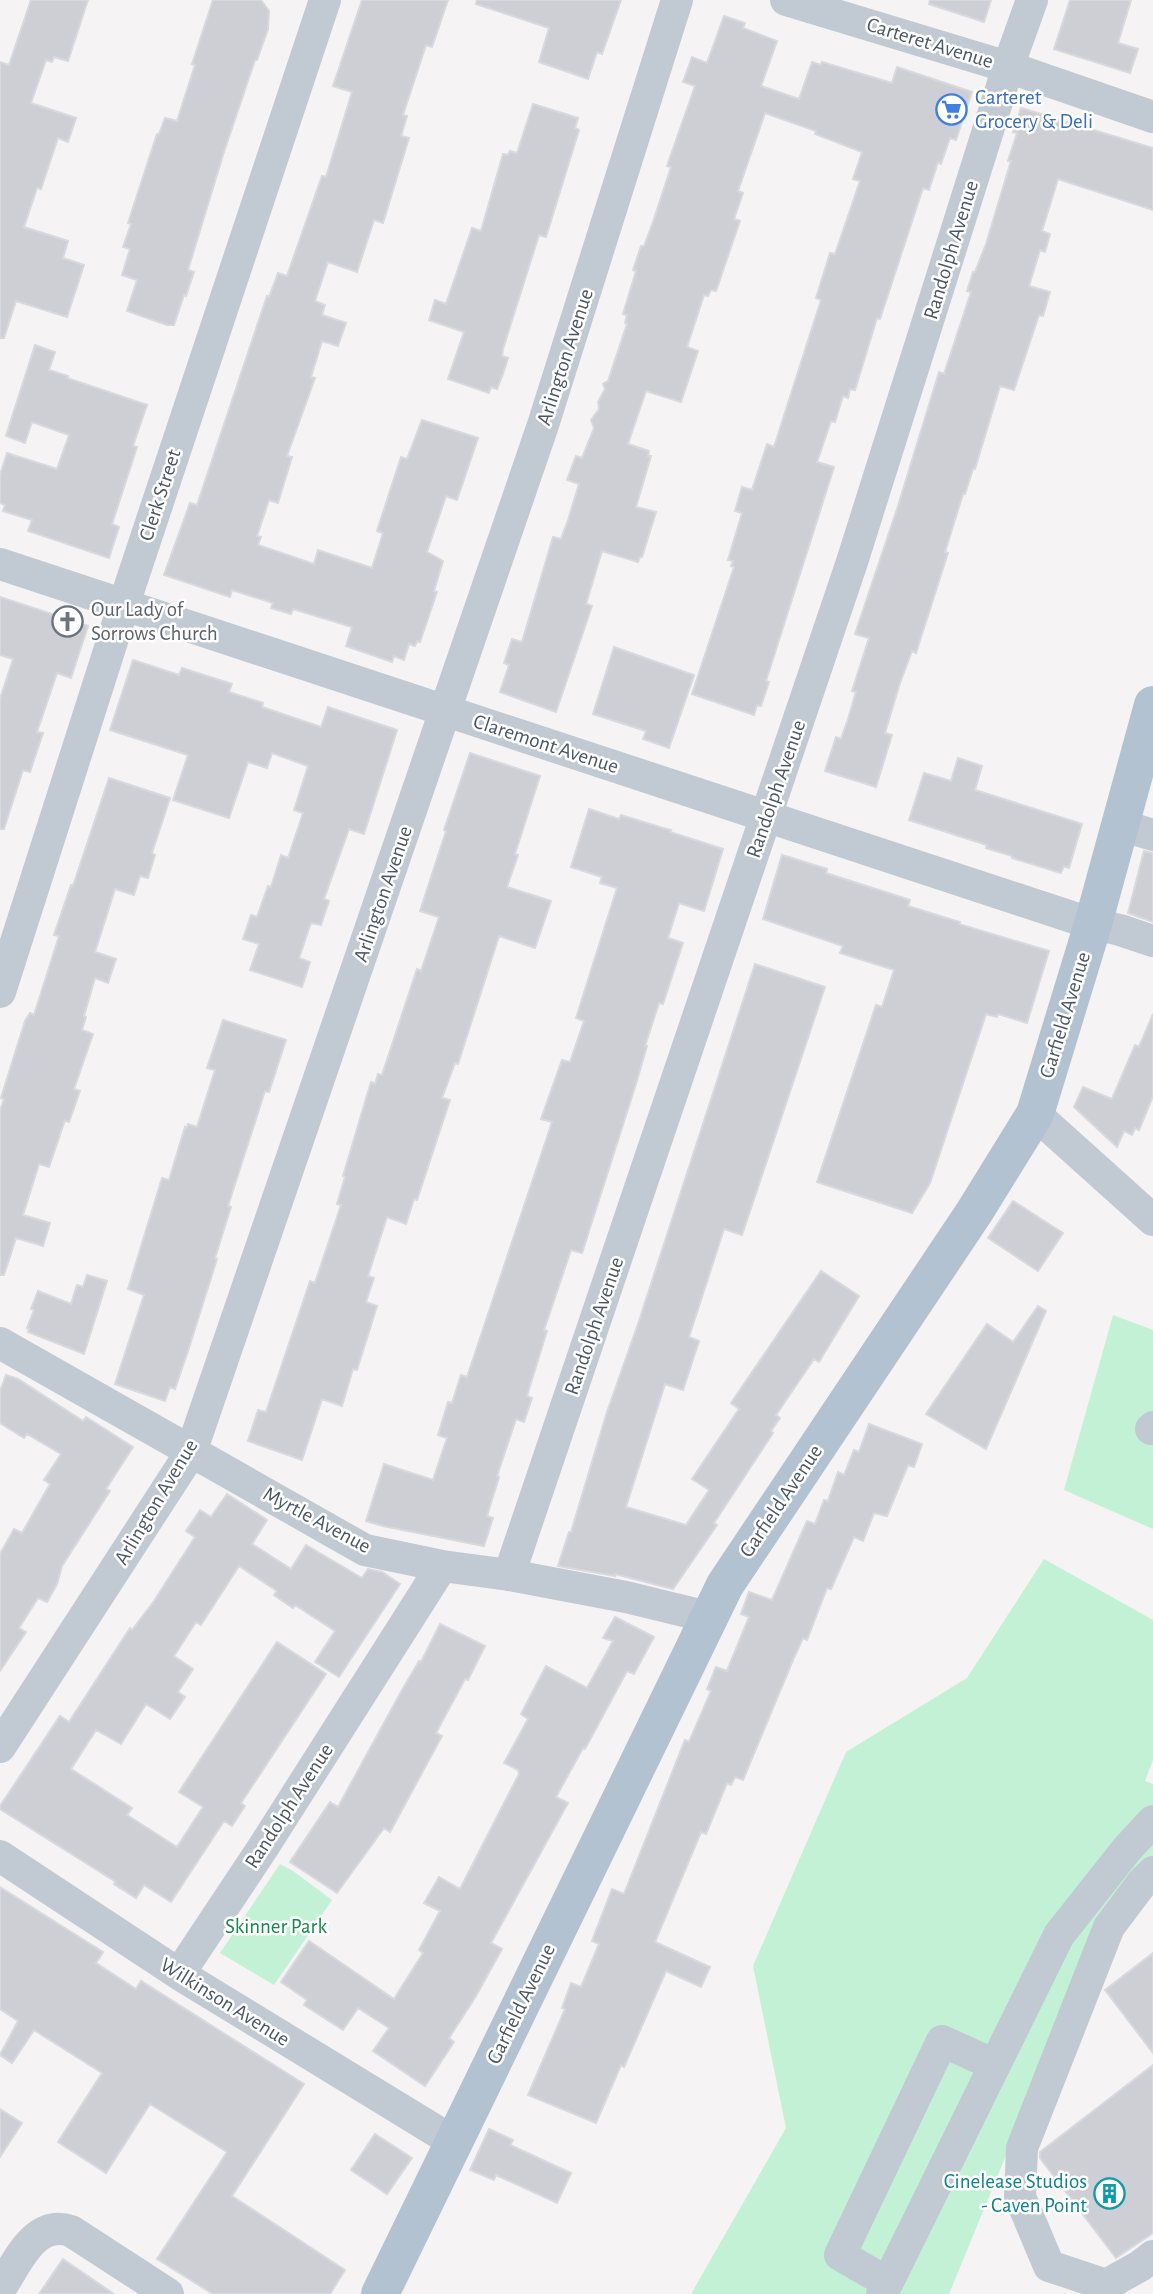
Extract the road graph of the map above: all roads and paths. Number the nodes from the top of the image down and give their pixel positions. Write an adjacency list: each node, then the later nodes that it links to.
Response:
1 (325, 0): 8 (street, Clerk Street)
2 (677, 0): 10 (street, Arlington Avenue)
3 (786, 0): 5 (street, Carteret Avenue)
4 (1032, 0): 5 (street, Randolph Avenue)
5 (1008, 67): 6 (street, Carteret Avenue); 11 (street, Randolph Avenue)
6 (1153, 117)
7 (0, 564): 8 (street, Claremont Avenue)
8 (124, 604): 10 (street, Claremont Avenue); 15 (street, Clerk Street)
9 (1153, 709): 12 (main road, Garfield Avenue)
10 (446, 712): 11 (street, Claremont Avenue); 19 (street, Arlington Avenue)
11 (768, 816): 13 (street, Claremont Avenue); 21 (street, Randolph Avenue)
12 (1136, 830): 13 (main road, Garfield Avenue)
13 (1093, 925): 14 (street, Claremont Avenue); 16 (main road, Garfield Avenue)
14 (1153, 942)
15 (0, 992)
16 (1035, 1114): 17 (street); 22 (main road, Garfield Avenue)
17 (1153, 1220)
18 (0, 1343): 19 (street, Myrtle Avenue)
19 (191, 1452): 20 (street, Myrtle Avenue); 23 (street, Arlington Avenue)
20 (442, 1566): 21 (street, Myrtle Avenue); 27 (street, Randolph Avenue)
21 (509, 1575): 22 (street, Myrtle Avenue)
22 (708, 1617): 29 (main road, Garfield Avenue)
23 (0, 1747)
24 (1153, 1821): 28 (street)
25 (0, 1856): 27 (street, Wilkinson Avenue)
26 (1153, 1872): 30 (street)
27 (179, 1974): 29 (street, Wilkinson Avenue)
28 (995, 2065): 31 (street); 31 (street)
29 (454, 2142): 34 (main road, Garfield Avenue)
30 (1153, 2256)
31 (885, 2288)
32 (0, 2289): 33 (street)
33 (168, 2294)
34 (380, 2294)

